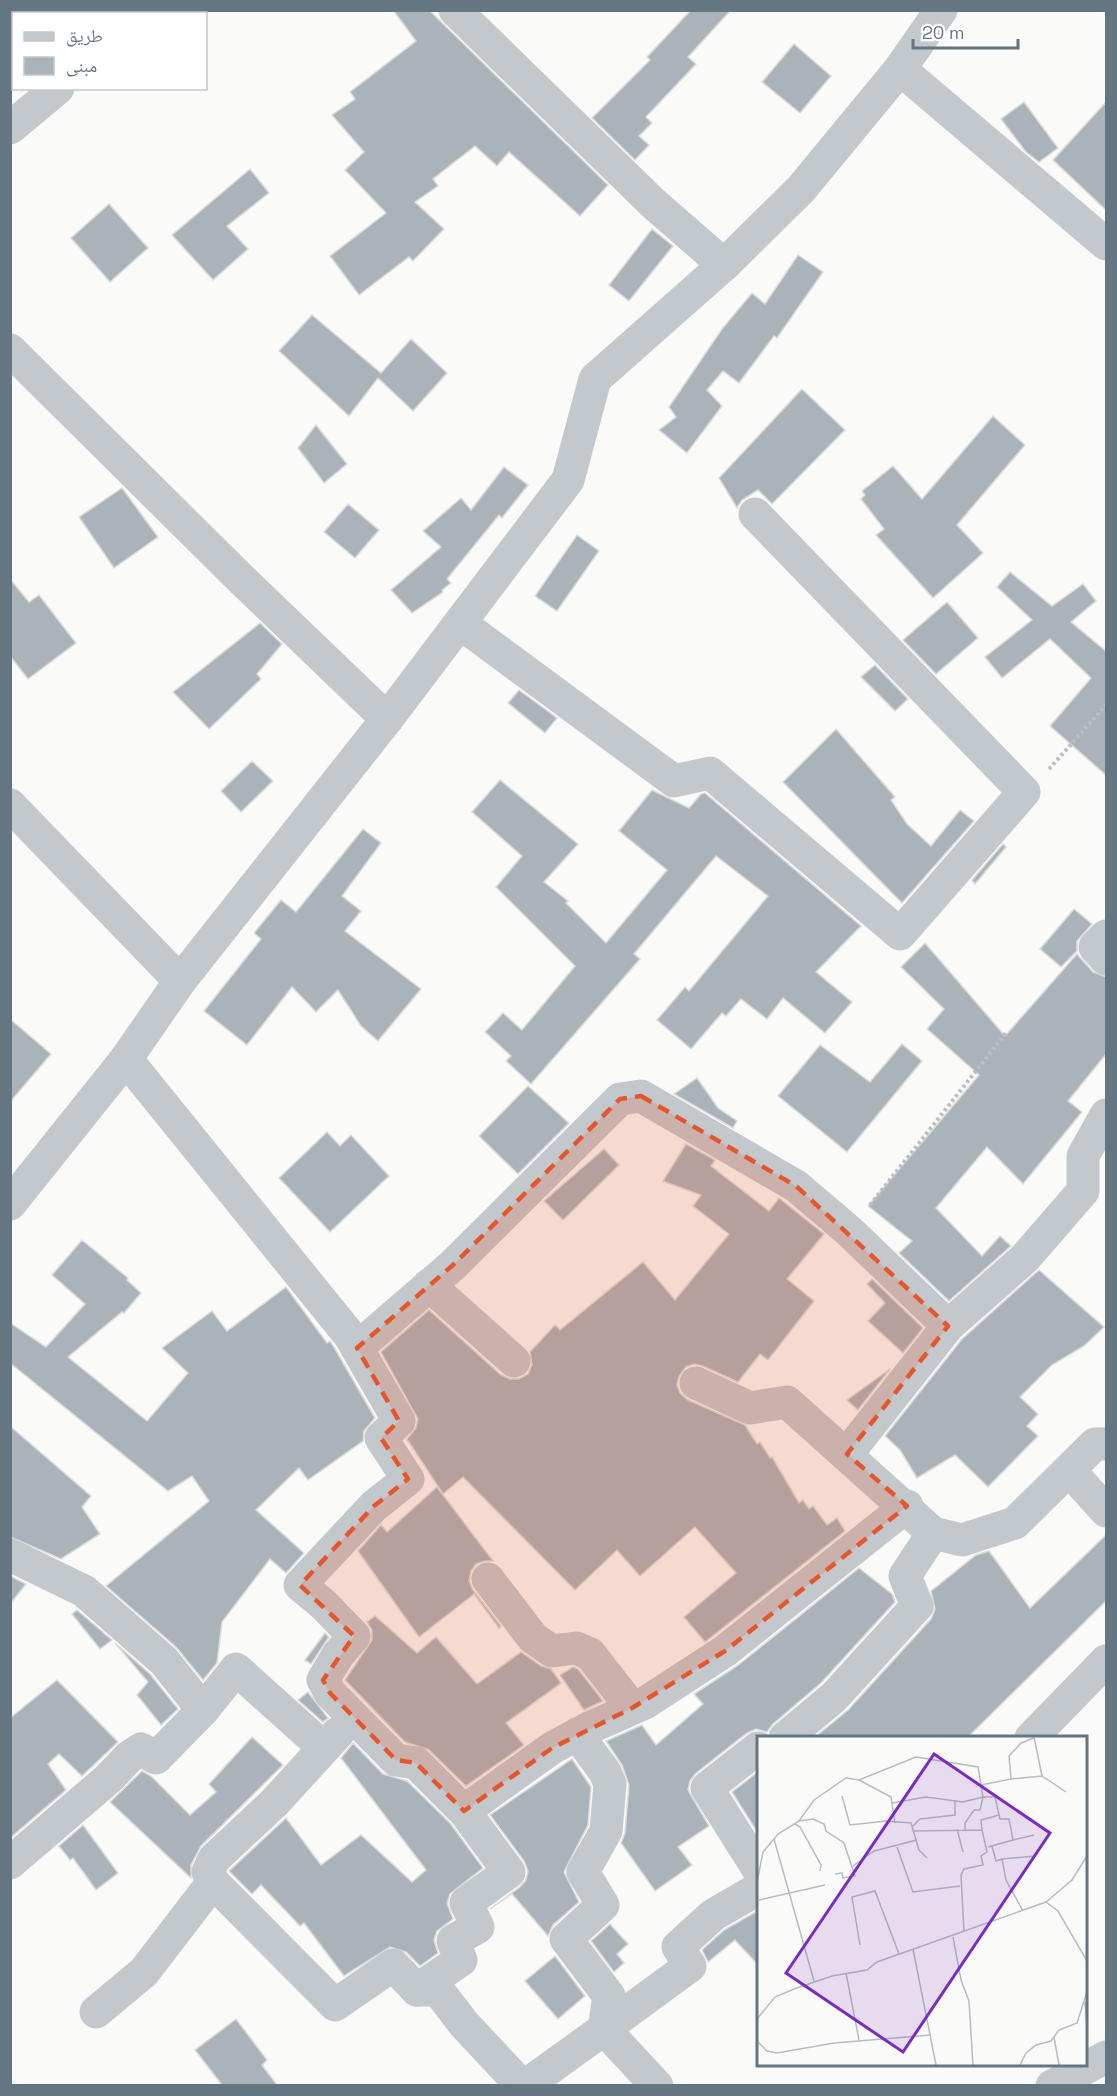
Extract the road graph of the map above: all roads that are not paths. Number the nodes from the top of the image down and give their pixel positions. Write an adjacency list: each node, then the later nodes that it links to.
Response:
1 (455, 10): 7 (street)
2 (941, 10): 3 (street)
3 (900, 69): 6 (street); 7 (street)
4 (56, 90): 5 (street)
5 (10, 128)
6 (1107, 244)
7 (724, 265): 10 (street)
8 (10, 350): 11 (street)
9 (755, 514): 10 (street)
10 (460, 623): 11 (street)
11 (387, 719): 15 (street)
12 (10, 805): 15 (street)
13 (1107, 936): 14 (street)
14 (1107, 959)
15 (180, 981): 16 (street)
16 (126, 1059): 18 (street); 21 (street)
17 (1107, 1115): 20 (street)
18 (10, 1204)
19 (429, 1285): 20 (street); 21 (street); 22 (street)
20 (948, 1326): 25 (street)
21 (357, 1348): 35 (street)
22 (514, 1361)
23 (696, 1383): 25 (street)
24 (1107, 1444): 26 (street)
25 (847, 1454): 27 (street)
26 (1070, 1471): 28 (street); 29 (street)
27 (907, 1506): 29 (street); 33 (street)
28 (1107, 1511)
29 (933, 1533): 37 (street)
30 (10, 1555): 34 (street)
31 (488, 1579): 33 (street)
32 (1107, 1661): 38 (street)
33 (633, 1708): 36 (street)
34 (203, 1710): 39 (street); 42 (street)
35 (355, 1718): 39 (street); 41 (street)
36 (577, 1734): 41 (street); 48 (street)
37 (786, 1736)
38 (1032, 1736)
39 (324, 1748): 44 (street)
40 (757, 1750): 43 (street)
41 (464, 1811): 46 (street)
42 (10, 1863)
43 (757, 1866)
44 (213, 1882): 46 (street); 47 (street)
45 (757, 1890): 48 (street)
46 (417, 1990): 50 (street)
47 (96, 2012)
48 (604, 2029): 50 (street); 51 (street)
49 (1107, 2057): 52 (street)
50 (523, 2085)
51 (657, 2085)
52 (1052, 2085)

